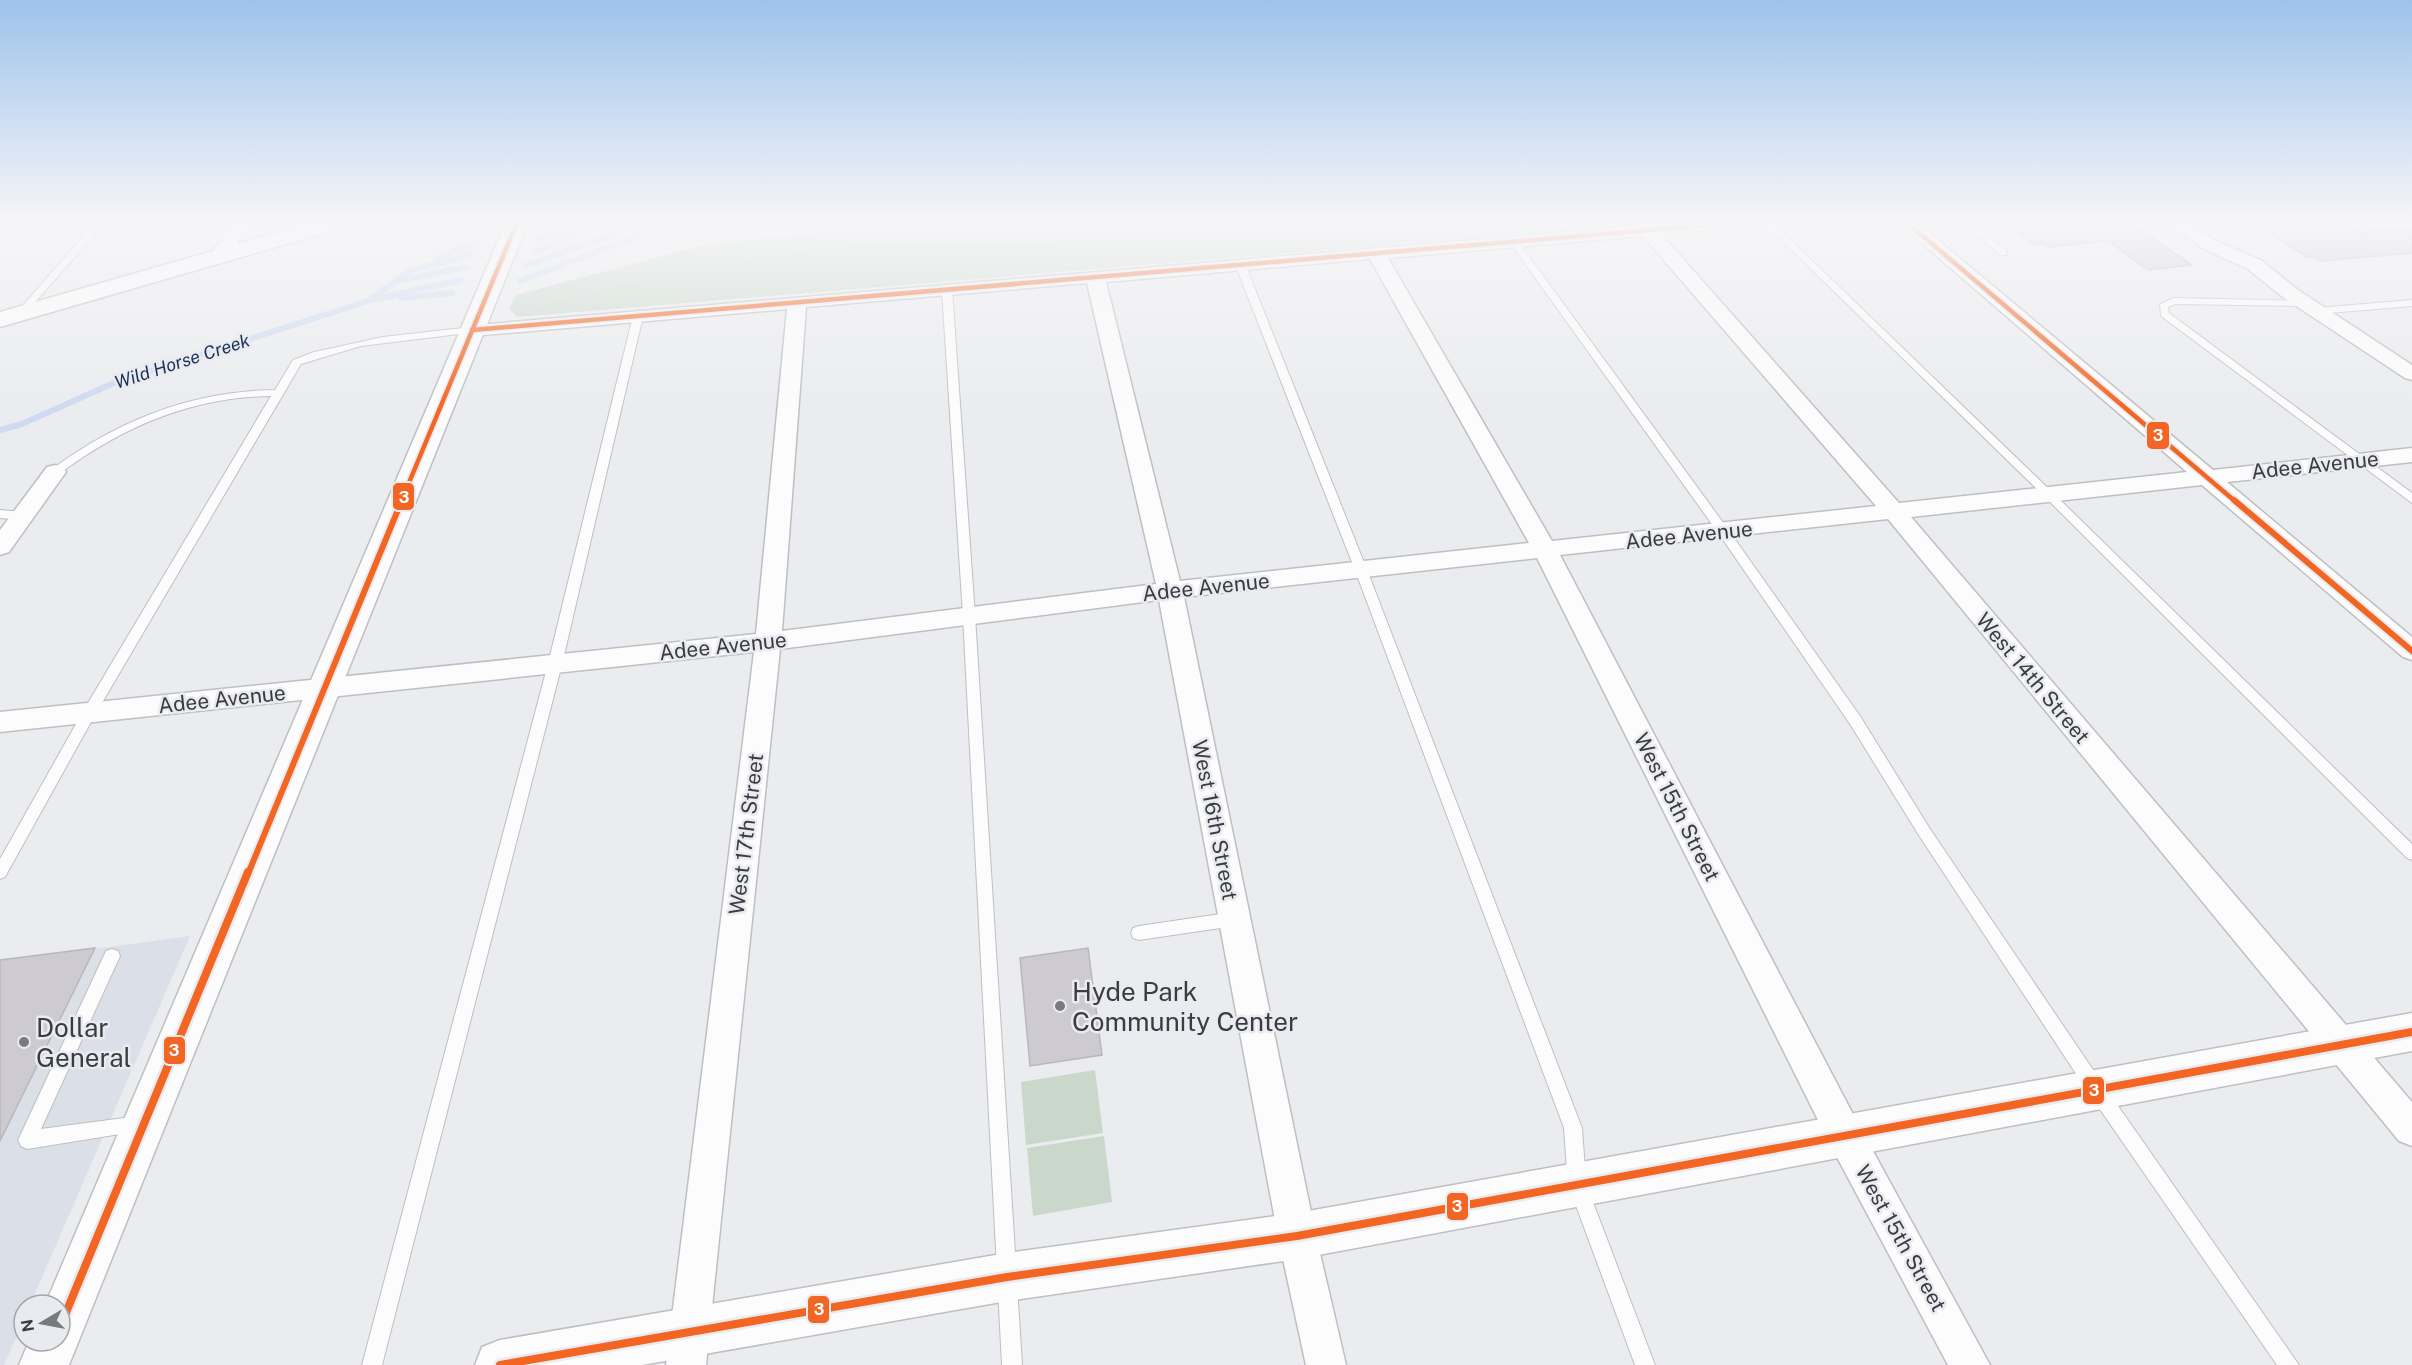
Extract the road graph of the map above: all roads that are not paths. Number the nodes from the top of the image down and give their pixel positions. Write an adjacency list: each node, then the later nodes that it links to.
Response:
1 (42, 284): 18 (lane)
2 (125, 284): 18 (street)
3 (491, 284): 19 (street)
4 (1019, 284): 13 (street)
5 (1097, 284): 34 (street, West 16th Street)
6 (1248, 284): 33 (lane)
7 (1394, 284): 32 (street, West 15th Street)
8 (1544, 284): 30 (lane)
9 (1694, 284): 28 (street, West 14th Street)
10 (1832, 284): 26 (lane)
11 (1979, 284): 25 (street)
12 (2280, 284): 16 (street)
13 (947, 290): 14 (street); 35 (lane)
14 (797, 303): 17 (street); 36 (street, West 17th Street)
15 (2412, 303): 16 (lane)
16 (2311, 307): 20 (street); 23 (lane)
17 (638, 316): 19 (street); 38 (lane)
18 (10, 317)
19 (472, 330): 21 (lane); 39 (street)
20 (2412, 374)
21 (278, 393): 24 (lane); 40 (lane)
22 (2412, 455): 23 (street, Adee Avenue)
23 (2361, 460): 25 (street, Adee Avenue); 27 (lane)
24 (55, 472): 29 (street)
25 (2205, 476): 26 (street, Adee Avenue); 37 (street)
26 (2048, 494): 28 (street, Adee Avenue); 42 (lane)
27 (2412, 499)
28 (1894, 512): 30 (street, Adee Avenue); 48 (street, West 14th Street)
29 (11, 515): 31 (street)
30 (1723, 531): 32 (street, Adee Avenue); 49 (lane)
31 (0, 547)
32 (1546, 551): 33 (street, Adee Avenue); 52 (street, West 15th Street)
33 (1361, 570): 34 (street, Adee Avenue); 53 (lane)
34 (1170, 590): 35 (street, Adee Avenue); 44 (street, West 16th Street)
35 (969, 616): 36 (street, Adee Avenue); 55 (lane)
36 (768, 642): 38 (street, Adee Avenue); 57 (street, West 17th Street)
37 (2412, 651)
38 (555, 664): 39 (street, Adee Avenue); 58 (lane)
39 (325, 688): 40 (street, Adee Avenue); 50 (street)
40 (90, 712): 41 (street, Adee Avenue); 43 (lane)
41 (0, 722)
42 (2412, 854)
43 (0, 873)
44 (1234, 919): 45 (lane); 54 (street, West 16th Street)
45 (1139, 933)
46 (112, 956): 50 (lane)
47 (2412, 1032): 48 (street)
48 (2339, 1045): 49 (street); 51 (street, West 14th Street)
49 (2096, 1089): 52 (street); 64 (lane)
50 (144, 1124): 56 (street)
51 (2412, 1129)
52 (1844, 1134): 53 (street); 63 (street, West 15th Street)
53 (1577, 1184): 54 (street); 62 (lane)
54 (1297, 1236): 55 (street); 61 (street, West 16th Street)
55 (1007, 1277): 57 (street); 60 (lane)
56 (72, 1298)
57 (687, 1348): 59 (street)
58 (372, 1365)
59 (500, 1365)
60 (1012, 1365)
61 (1326, 1365)
62 (1646, 1365)
63 (1970, 1365)
64 (2289, 1365)

